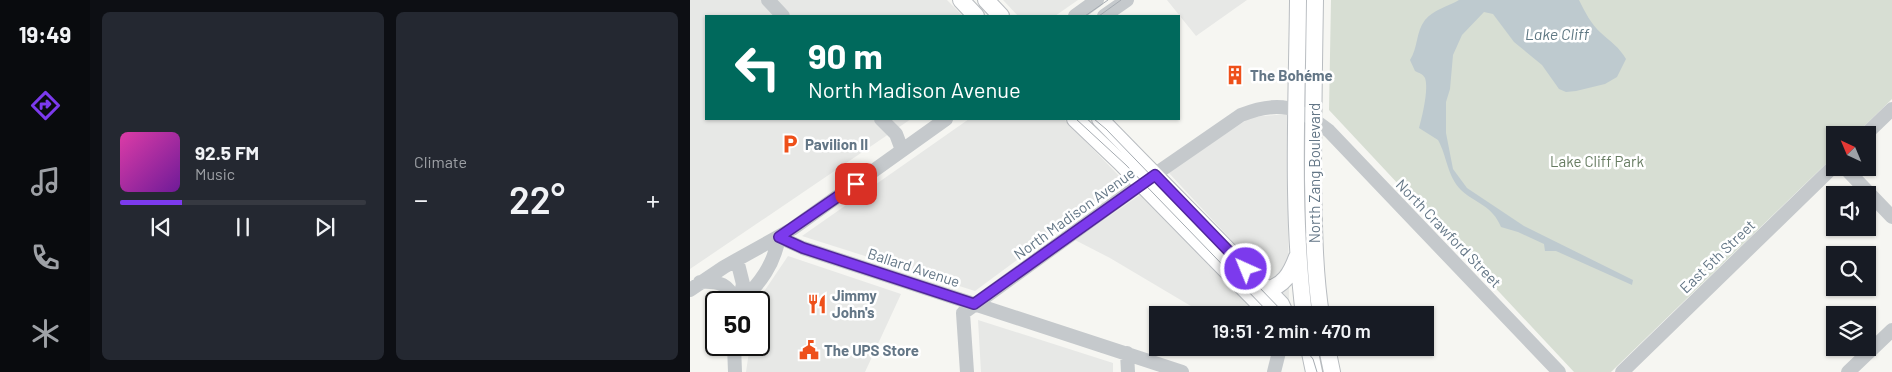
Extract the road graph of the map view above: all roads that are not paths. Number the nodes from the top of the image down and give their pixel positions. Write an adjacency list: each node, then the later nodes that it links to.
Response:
1 (768, 0): 8 (street)
2 (961, 0): 9 (main road)
3 (986, 0): 10 (main road)
4 (1097, 0): 11 (street)
5 (1126, 0): 12 (street)
6 (1298, 0): 14 (main road, North Zang Boulevard)
7 (1315, 0): 15 (main road, North Zang Boulevard)
8 (782, 15)
9 (975, 15)
10 (1000, 15)
11 (1076, 15)
12 (1105, 15)
13 (1892, 109): 20 (street)
14 (1297, 110): 15 (street, North Madison Avenue); 24 (street, North Madison Avenue); 27 (main road, North Zang Boulevard)
15 (1313, 118): 38 (main road, North Zang Boulevard); 50 (street, North Crawford Street)
16 (882, 120): 21 (street)
17 (945, 120): 21 (street)
18 (1076, 120): 24 (main road)
19 (1101, 120): 24 (main road)
20 (1874, 126)
21 (902, 150): 26 (street)
22 (1826, 173): 51 (street, East 5th Street)
23 (1852, 176): 25 (street)
24 (1148, 180): 30 (main road); 34 (street, North Madison Avenue); 35 (main road)
25 (1892, 217)
26 (779, 237): 28 (street); 33 (street); 34 (street, Ballard Avenue)
27 (1298, 255): 30 (main road); 37 (main road, North Zang Boulevard)
28 (737, 260): 29 (street); 32 (street)
29 (695, 286): 31 (street)
30 (1266, 290): 36 (main road)
31 (731, 291)
32 (741, 291)
33 (752, 291)
34 (974, 304): 40 (street, Ballard Avenue); 45 (street, North Madison Avenue)
35 (1262, 306)
36 (1282, 306)
37 (1303, 306)
38 (1320, 306)
39 (1892, 330): 52 (street)
40 (1127, 353): 46 (street); 47 (street, Ballard Avenue)
41 (734, 356): 44 (street)
42 (1278, 356): 48 (street)
43 (1311, 356): 49 (main road)
44 (735, 372)
45 (967, 372)
46 (1128, 372)
47 (1182, 372)
48 (1274, 372)
49 (1314, 372)
50 (1559, 372)
51 (1622, 372)
52 (1848, 372)

